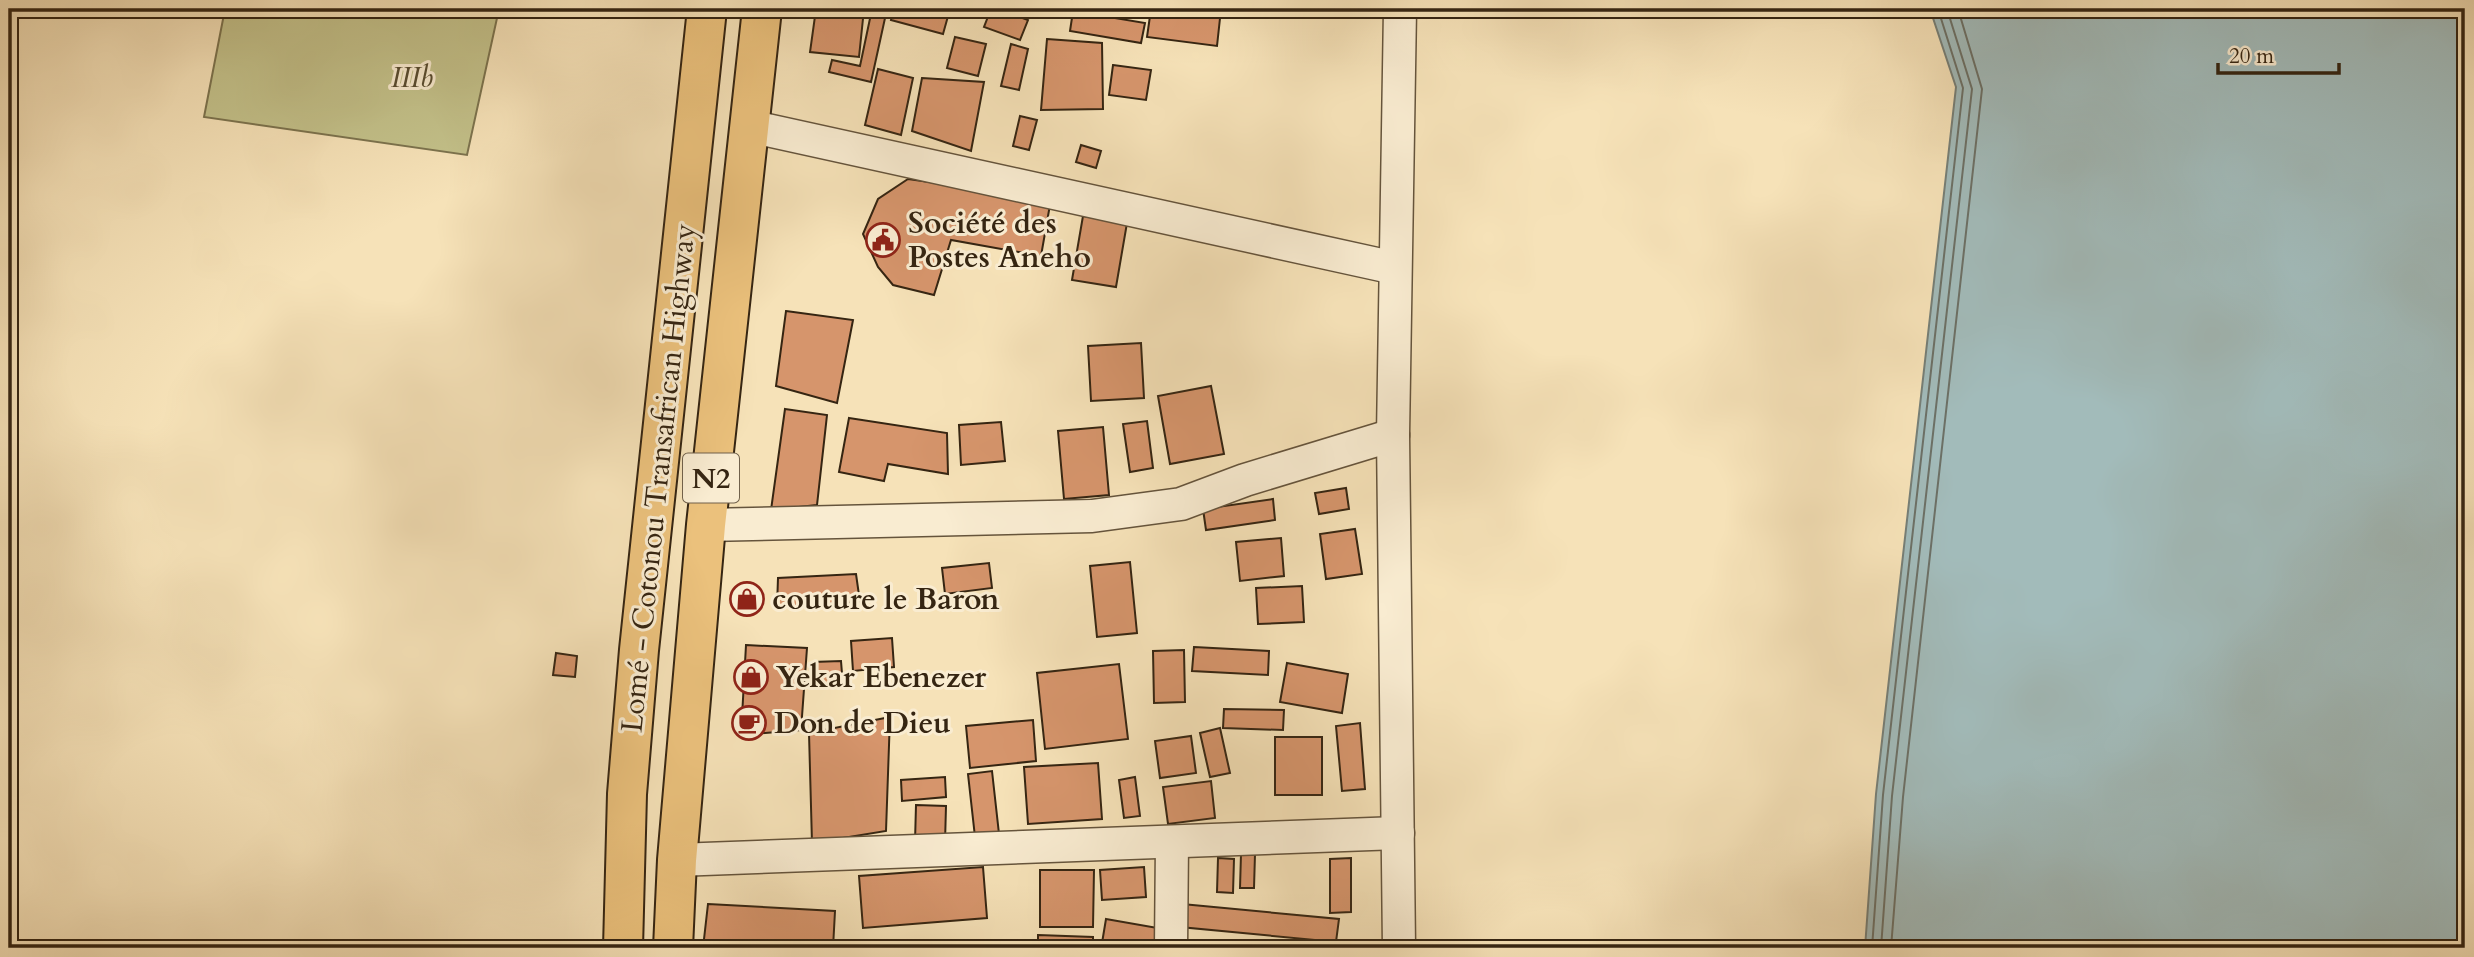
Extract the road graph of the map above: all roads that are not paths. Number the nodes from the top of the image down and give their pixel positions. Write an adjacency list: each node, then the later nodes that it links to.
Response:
1 (707, 9): 11 (highway, Lomé - Cotonou Transafrican Highway / N2)
2 (762, 9): 4 (highway, Lomé - Cotonou Transafrican Highway / N2)
3 (1400, 9): 5 (street)
4 (749, 126): 5 (street); 7 (highway, Lomé - Cotonou Transafrican Highway / N2)
5 (1395, 268): 6 (street)
6 (1393, 435): 7 (street); 8 (street)
7 (706, 525): 10 (highway, Lomé - Cotonou Transafrican Highway / N2)
8 (1398, 834): 9 (street); 14 (street)
9 (1172, 842): 10 (street); 13 (street)
10 (677, 860): 12 (highway, Lomé - Cotonou Transafrican Highway / N2)
11 (623, 948)
12 (673, 948)
13 (1171, 948)
14 (1399, 948)

